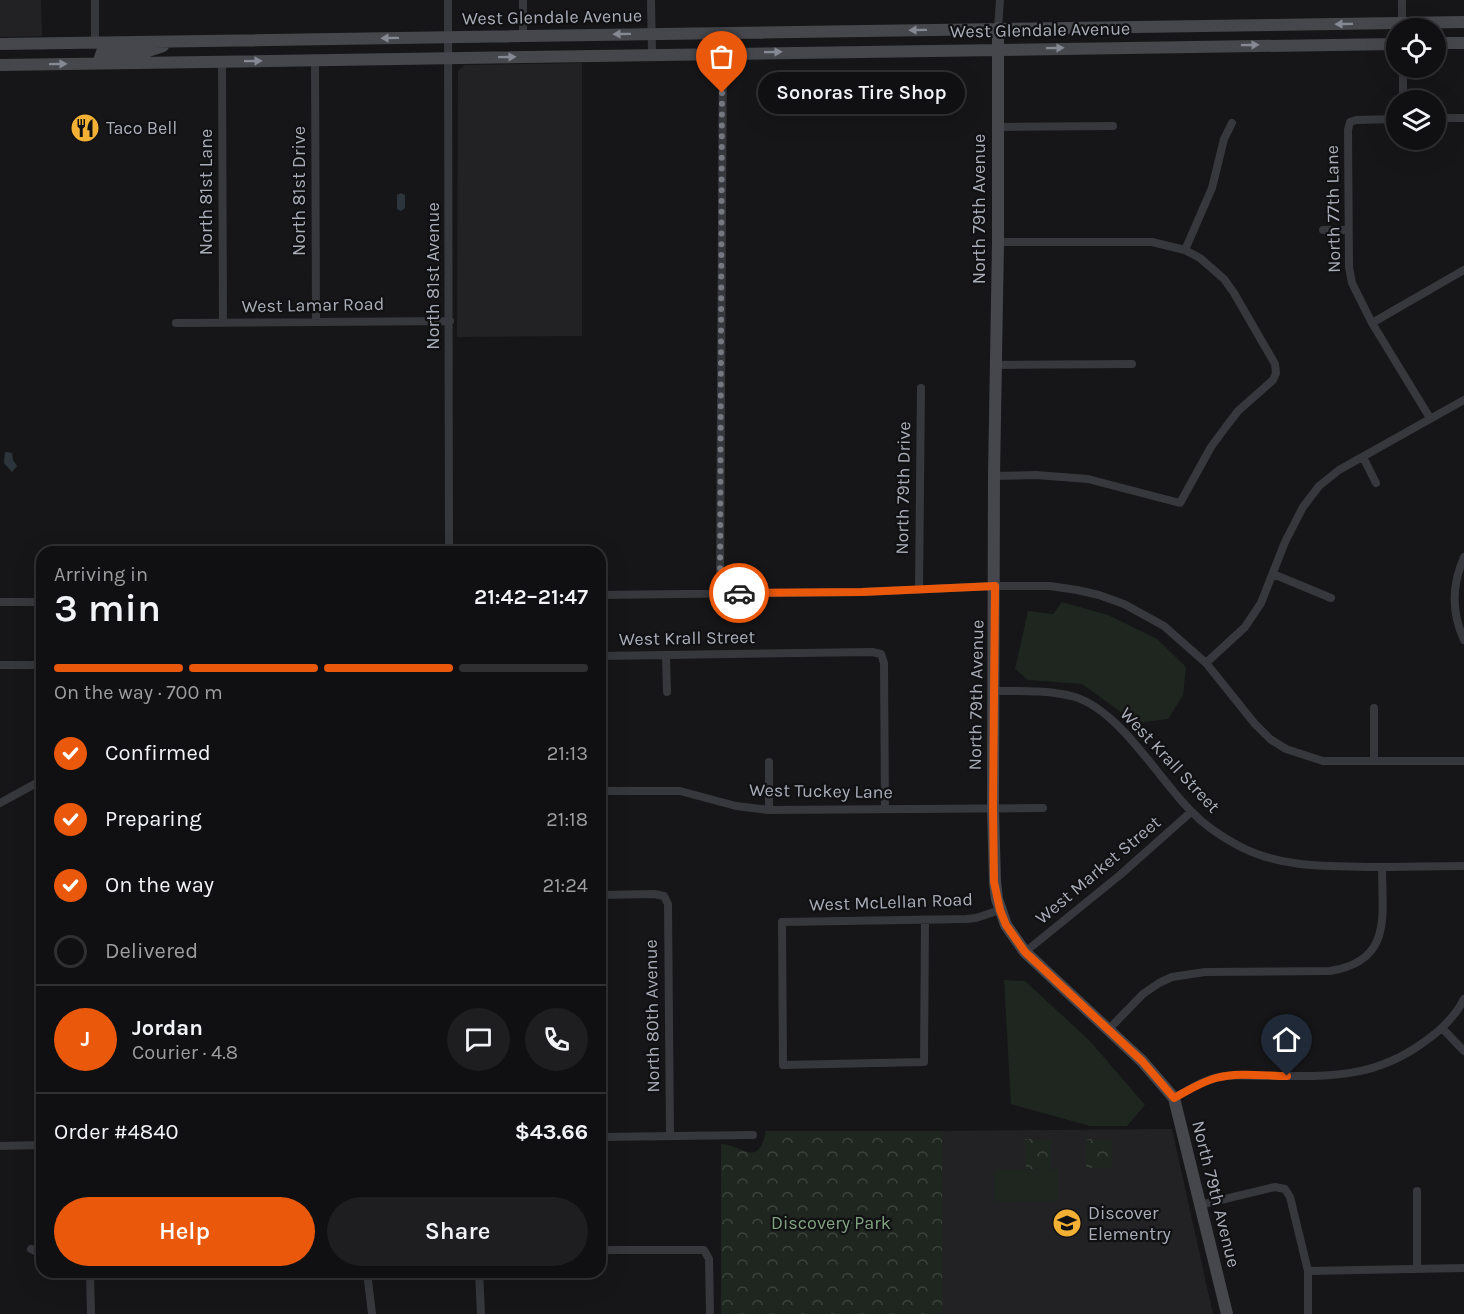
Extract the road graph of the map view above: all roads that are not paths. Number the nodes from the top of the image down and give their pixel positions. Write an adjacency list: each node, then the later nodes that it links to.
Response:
1 (94, 0): 17 (street)
2 (447, 0): 15 (street, North 81st Avenue)
3 (523, 0): 14 (street)
4 (651, 0): 13 (street)
5 (1000, 0): 11 (street, North 79th Avenue)
6 (1402, 0): 7 (street)
7 (1402, 18)
8 (1464, 22): 9 (main road, West Glendale Avenue)
9 (1446, 23)
10 (1386, 26): 11 (main road, West Glendale Avenue, one-way to 11)
11 (998, 28): 12 (main road, West Glendale Avenue, one-way to 12); 22 (main road, North 79th Avenue)
12 (723, 33): 13 (main road, West Glendale Avenue); 23 (street)
13 (651, 34): 14 (main road, West Glendale Avenue, one-way to 14); 24 (street)
14 (523, 36): 15 (main road, West Glendale Avenue)
15 (449, 37): 16 (main road, West Glendale Avenue, one-way to 16); 25 (street, North 81st Avenue)
16 (175, 41): 17 (main road, West Glendale Avenue); 28 (main road)
17 (95, 43): 20 (main road, West Glendale Avenue)
18 (1446, 43): 19 (main road)
19 (1464, 43)
20 (0, 44)
21 (1386, 44): 22 (main road, West Glendale Avenue, one-way to 21)
22 (997, 48): 23 (main road, West Glendale Avenue, one-way to 22); 35 (main road, North 79th Avenue)
23 (723, 53): 24 (main road, West Glendale Avenue); 59 (street)
24 (652, 54): 25 (main road, West Glendale Avenue, one-way to 24)
25 (448, 58): 26 (main road, West Glendale Avenue); 41 (street, North 81st Avenue)
26 (315, 60): 27 (main road, West Glendale Avenue, one-way to 26); 42 (street, North 81st Drive)
27 (222, 61): 28 (main road, West Glendale Avenue); 44 (street, North 81st Lane)
28 (98, 63): 29 (main road, West Glendale Avenue, one-way to 28)
29 (0, 65)
30 (1446, 118): 31 (street)
31 (1464, 118)
32 (1386, 119): 37 (street, North 77th Lane)
33 (1232, 123): 39 (street)
34 (1113, 126): 35 (street)
35 (997, 127): 38 (main road, North 79th Avenue)
36 (1323, 230): 37 (street)
37 (1348, 230): 45 (street, North 77th Lane)
38 (998, 242): 39 (street); 47 (main road, North 79th Avenue)
39 (1185, 250): 52 (street)
40 (1464, 270): 45 (street)
41 (450, 321): 42 (street, West Lamar Road); 54 (street, North 81st Avenue)
42 (316, 322): 44 (street, West Lamar Road)
43 (176, 323): 44 (street, West Lamar Road)
44 (224, 323)
45 (1372, 323): 50 (street, North 77th Lane)
46 (1132, 364): 47 (street)
47 (996, 365): 52 (main road, North 79th Avenue)
48 (921, 387): 58 (street, North 79th Drive)
49 (1464, 400): 50 (street)
50 (1430, 418): 51 (street)
51 (1363, 458): 53 (street); 56 (street)
52 (994, 476): 57 (main road, North 79th Avenue)
53 (1376, 483)
54 (449, 546)
55 (1464, 556): 64 (street)
56 (1273, 574): 61 (street); 67 (street)
57 (995, 586): 58 (street); 67 (street); 70 (main road, North 79th Avenue)
58 (919, 589): 59 (street)
59 (720, 594): 60 (street)
60 (606, 595)
61 (1331, 598)
62 (0, 602): 63 (street)
63 (36, 602)
64 (1464, 640)
65 (666, 655): 66 (street, West Krall Street); 71 (street); 81 (street, West Krall Street)
66 (606, 656)
67 (1206, 663): 73 (street)
68 (0, 665): 69 (street)
69 (36, 665)
70 (993, 691): 80 (main road, North 79th Avenue); 83 (street, West Krall Street)
71 (667, 692)
72 (1374, 708): 73 (street)
73 (1374, 760): 74 (street)
74 (1464, 761)
75 (769, 762): 82 (street)
76 (36, 783): 78 (street)
77 (606, 791): 82 (street, West Tuckey Lane)
78 (0, 803)
79 (1043, 807): 80 (street, West Tuckey Lane)
80 (993, 808): 81 (street, West Tuckey Lane); 87 (main road, North 79th Avenue)
81 (885, 809): 82 (street, West Tuckey Lane)
82 (769, 810)
83 (1191, 812): 85 (street, West Krall Street); 89 (street, West Market Street)
84 (1464, 866): 85 (street, West Krall Street)
85 (1382, 867): 92 (street)
86 (606, 895): 96 (street, North 80th Avenue)
87 (1000, 910): 88 (street, West McLellan Road); 89 (main road, North 79th Avenue)
88 (925, 920): 88 (street, West McLellan Road)
89 (1025, 952): 92 (main road, North 79th Avenue)
90 (1464, 999): 91 (street)
91 (1442, 1028): 93 (street); 94 (street)
92 (1109, 1029): 94 (main road, North 79th Avenue)
93 (1464, 1051)
94 (1174, 1098): 101 (main road, North 79th Avenue)
95 (753, 1135): 96 (street)
96 (670, 1136): 97 (street)
97 (606, 1137)
98 (0, 1146): 99 (street)
99 (36, 1146)
100 (1417, 1191): 105 (street)
101 (1200, 1204): 107 (street); 115 (main road, North 79th Avenue)
102 (31, 1249): 104 (street)
103 (606, 1250): 114 (street)
104 (36, 1251)
105 (1418, 1268): 106 (street); 107 (street)
106 (1464, 1268)
107 (1308, 1270): 116 (street)
108 (90, 1278): 111 (street)
109 (368, 1278): 112 (street)
110 (479, 1278): 113 (street)
111 (90, 1314)
112 (372, 1314)
113 (481, 1314)
114 (710, 1314)
115 (1227, 1314)
116 (1308, 1314)

